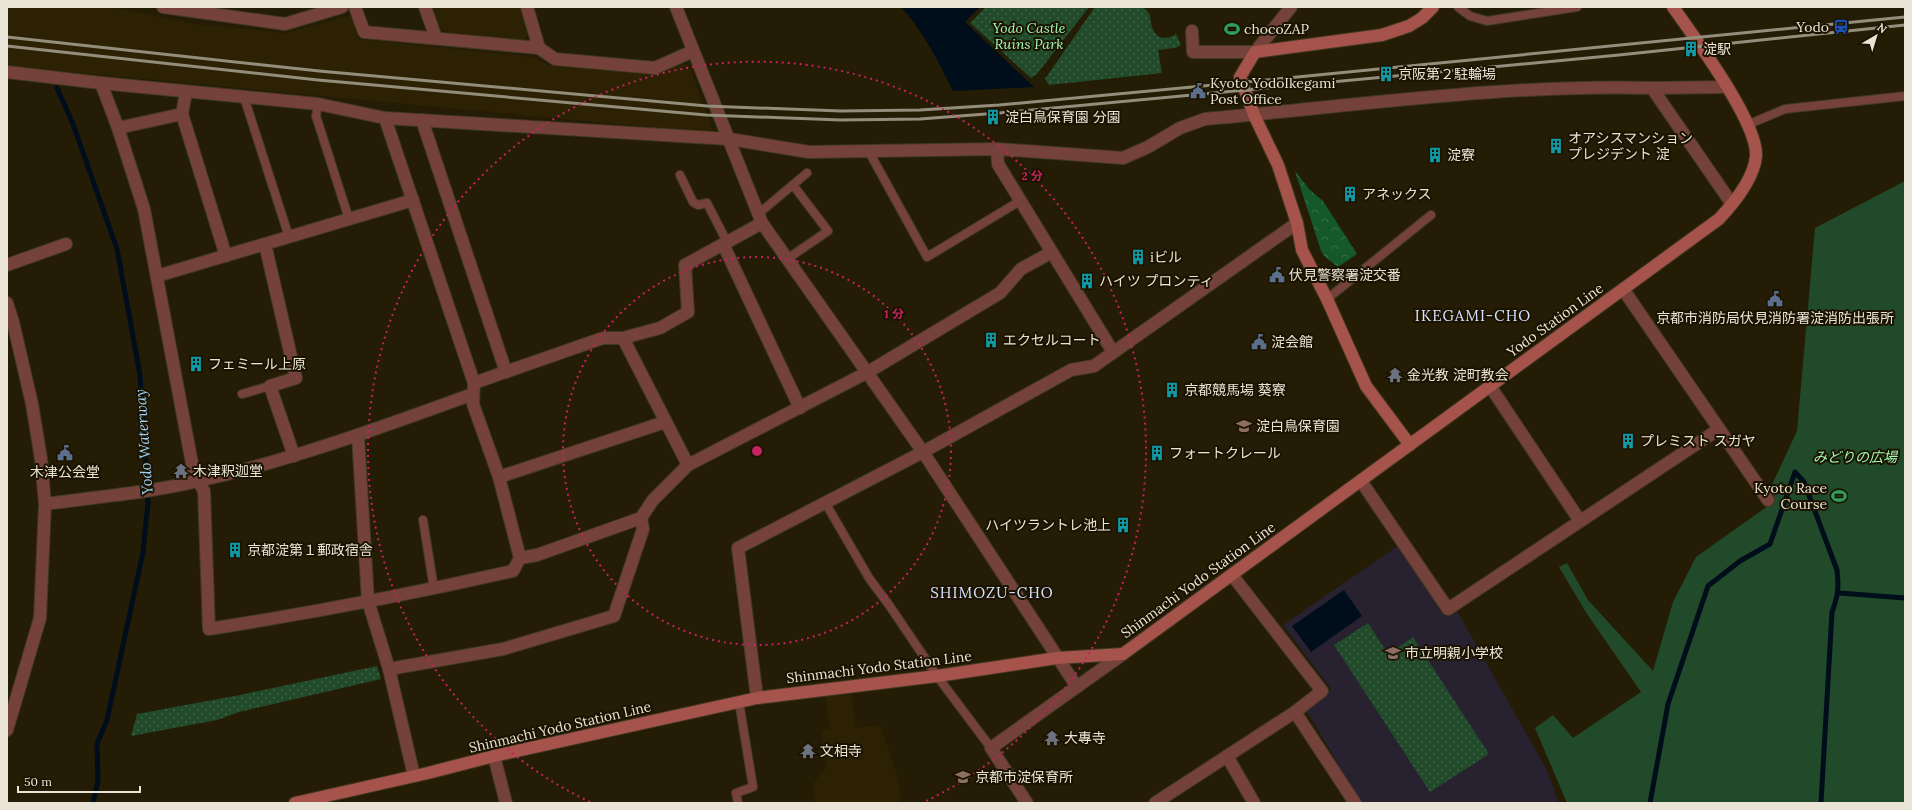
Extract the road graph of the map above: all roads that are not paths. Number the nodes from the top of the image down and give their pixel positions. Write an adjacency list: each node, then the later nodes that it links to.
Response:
1 (163, 7): 2 (street)
2 (342, 7)
3 (355, 7): 16 (street)
4 (425, 7): 16 (street)
5 (527, 7): 17 (street)
6 (676, 7): 18 (street)
7 (1291, 7): 19 (street)
8 (1433, 7): 19 (main road)
9 (1458, 7): 14 (lane)
10 (1518, 7): 14 (lane)
11 (1577, 7): 13 (lane)
12 (1673, 7): 22 (main road, Yodo Station Line)
13 (1555, 9): 14 (lane)
14 (1520, 16)
15 (1192, 30): 19 (street)
16 (436, 38): 17 (street)
17 (539, 48): 18 (street)
18 (693, 51): 34 (street)
19 (1255, 52): 29 (main road)
20 (7, 72): 21 (street)
21 (101, 83): 24 (street); 33 (street)
22 (1727, 87): 23 (street); 32 (main road, Yodo Station Line)
23 (1652, 88): 29 (street); 42 (street)
24 (186, 92): 26 (street); 28 (street)
25 (1905, 96): 32 (lane)
26 (244, 97): 27 (street); 47 (lane)
27 (318, 104): 30 (street); 44 (lane)
28 (182, 114): 33 (street); 52 (street)
29 (1254, 115): 35 (street); 46 (main road)
30 (385, 118): 31 (street); 40 (street)
31 (422, 120): 34 (street); 61 (street)
32 (1747, 126): 42 (main road, Yodo Station Line)
33 (118, 128): 55 (street)
34 (729, 139): 36 (street); 45 (street)
35 (997, 149): 36 (street); 41 (street)
36 (868, 150): 41 (lane)
37 (807, 173): 39 (lane)
38 (680, 175): 48 (lane)
39 (793, 185): 45 (lane); 53 (lane)
40 (413, 200): 44 (street); 65 (street)
41 (1020, 201): 51 (street)
42 (1732, 204): 56 (main road, Yodo Station Line)
43 (1431, 216): 57 (lane)
44 (349, 219): 47 (street)
45 (760, 219): 48 (street); 53 (street)
46 (1297, 223): 57 (main road); 60 (street)
47 (289, 237): 50 (street)
48 (725, 243): 59 (street); 67 (street)
49 (66, 244): 54 (street)
50 (264, 244): 52 (street); 63 (street)
51 (1052, 252): 60 (street); 62 (street)
52 (226, 256): 55 (street)
53 (787, 259): 62 (street)
54 (7, 265)
55 (157, 276): 77 (street)
56 (1623, 289): 64 (main road, Yodo Station Line); 69 (street)
57 (1327, 299): 71 (main road)
58 (7, 303): 79 (street)
59 (623, 338): 61 (street); 68 (street)
60 (1113, 352): 72 (street)
61 (506, 372): 65 (street)
62 (868, 372): 67 (street); 72 (street)
63 (270, 386): 66 (lane); 73 (street)
64 (1490, 386): 71 (main road, Yodo Station Line); 83 (street)
65 (474, 389): 70 (street); 75 (street)
66 (242, 394)
67 (800, 408): 74 (street)
68 (665, 422): 74 (street); 75 (street)
69 (1719, 429): 78 (street); 83 (street)
70 (358, 436): 73 (street); 87 (street)
71 (1410, 445): 76 (main road, Shinmachi Yodo Station Line)
72 (923, 452): 80 (street); 89 (street)
73 (294, 456): 77 (street)
74 (688, 465): 81 (street)
75 (499, 477): 84 (street)
76 (1361, 480): 83 (street); 85 (main road, Shinmachi Yodo Station Line)
77 (198, 481): 79 (street); 87 (street)
78 (1768, 500)
79 (44, 504): 96 (street)
80 (826, 504): 91 (lane); 93 (street)
81 (642, 518): 84 (street); 90 (street)
82 (423, 520): 86 (lane)
83 (1580, 521)
84 (520, 558): 86 (street)
85 (1232, 575): 88 (main road, Shinmachi Yodo Station Line); 95 (street)
86 (434, 589): 87 (street)
87 (368, 601): 90 (street)
88 (1124, 654): 89 (main road, Shinmachi Yodo Station Line); 92 (street)
89 (1057, 658): 91 (main road, Shinmachi Yodo Station Line); 92 (street)
90 (388, 669): 100 (street)
91 (937, 676): 93 (main road, Shinmachi Yodo Station Line); 97 (lane)
92 (1077, 687): 97 (street)
93 (757, 698): 94 (main road, Shinmachi Yodo Station Line)
94 (739, 702): 98 (main road, Shinmachi Yodo Station Line); 103 (lane)
95 (1295, 712): 99 (street); 107 (street)
96 (7, 730)
97 (991, 748): 104 (street)
98 (494, 756): 100 (main road, Shinmachi Yodo Station Line); 102 (street)
99 (1227, 756): 105 (street); 106 (street)
100 (414, 776): 101 (main road, Shinmachi Yodo Station Line)
101 (296, 803)
102 (506, 803)
103 (738, 803)
104 (1027, 803)
105 (1155, 803)
106 (1254, 803)
107 (1355, 803)

